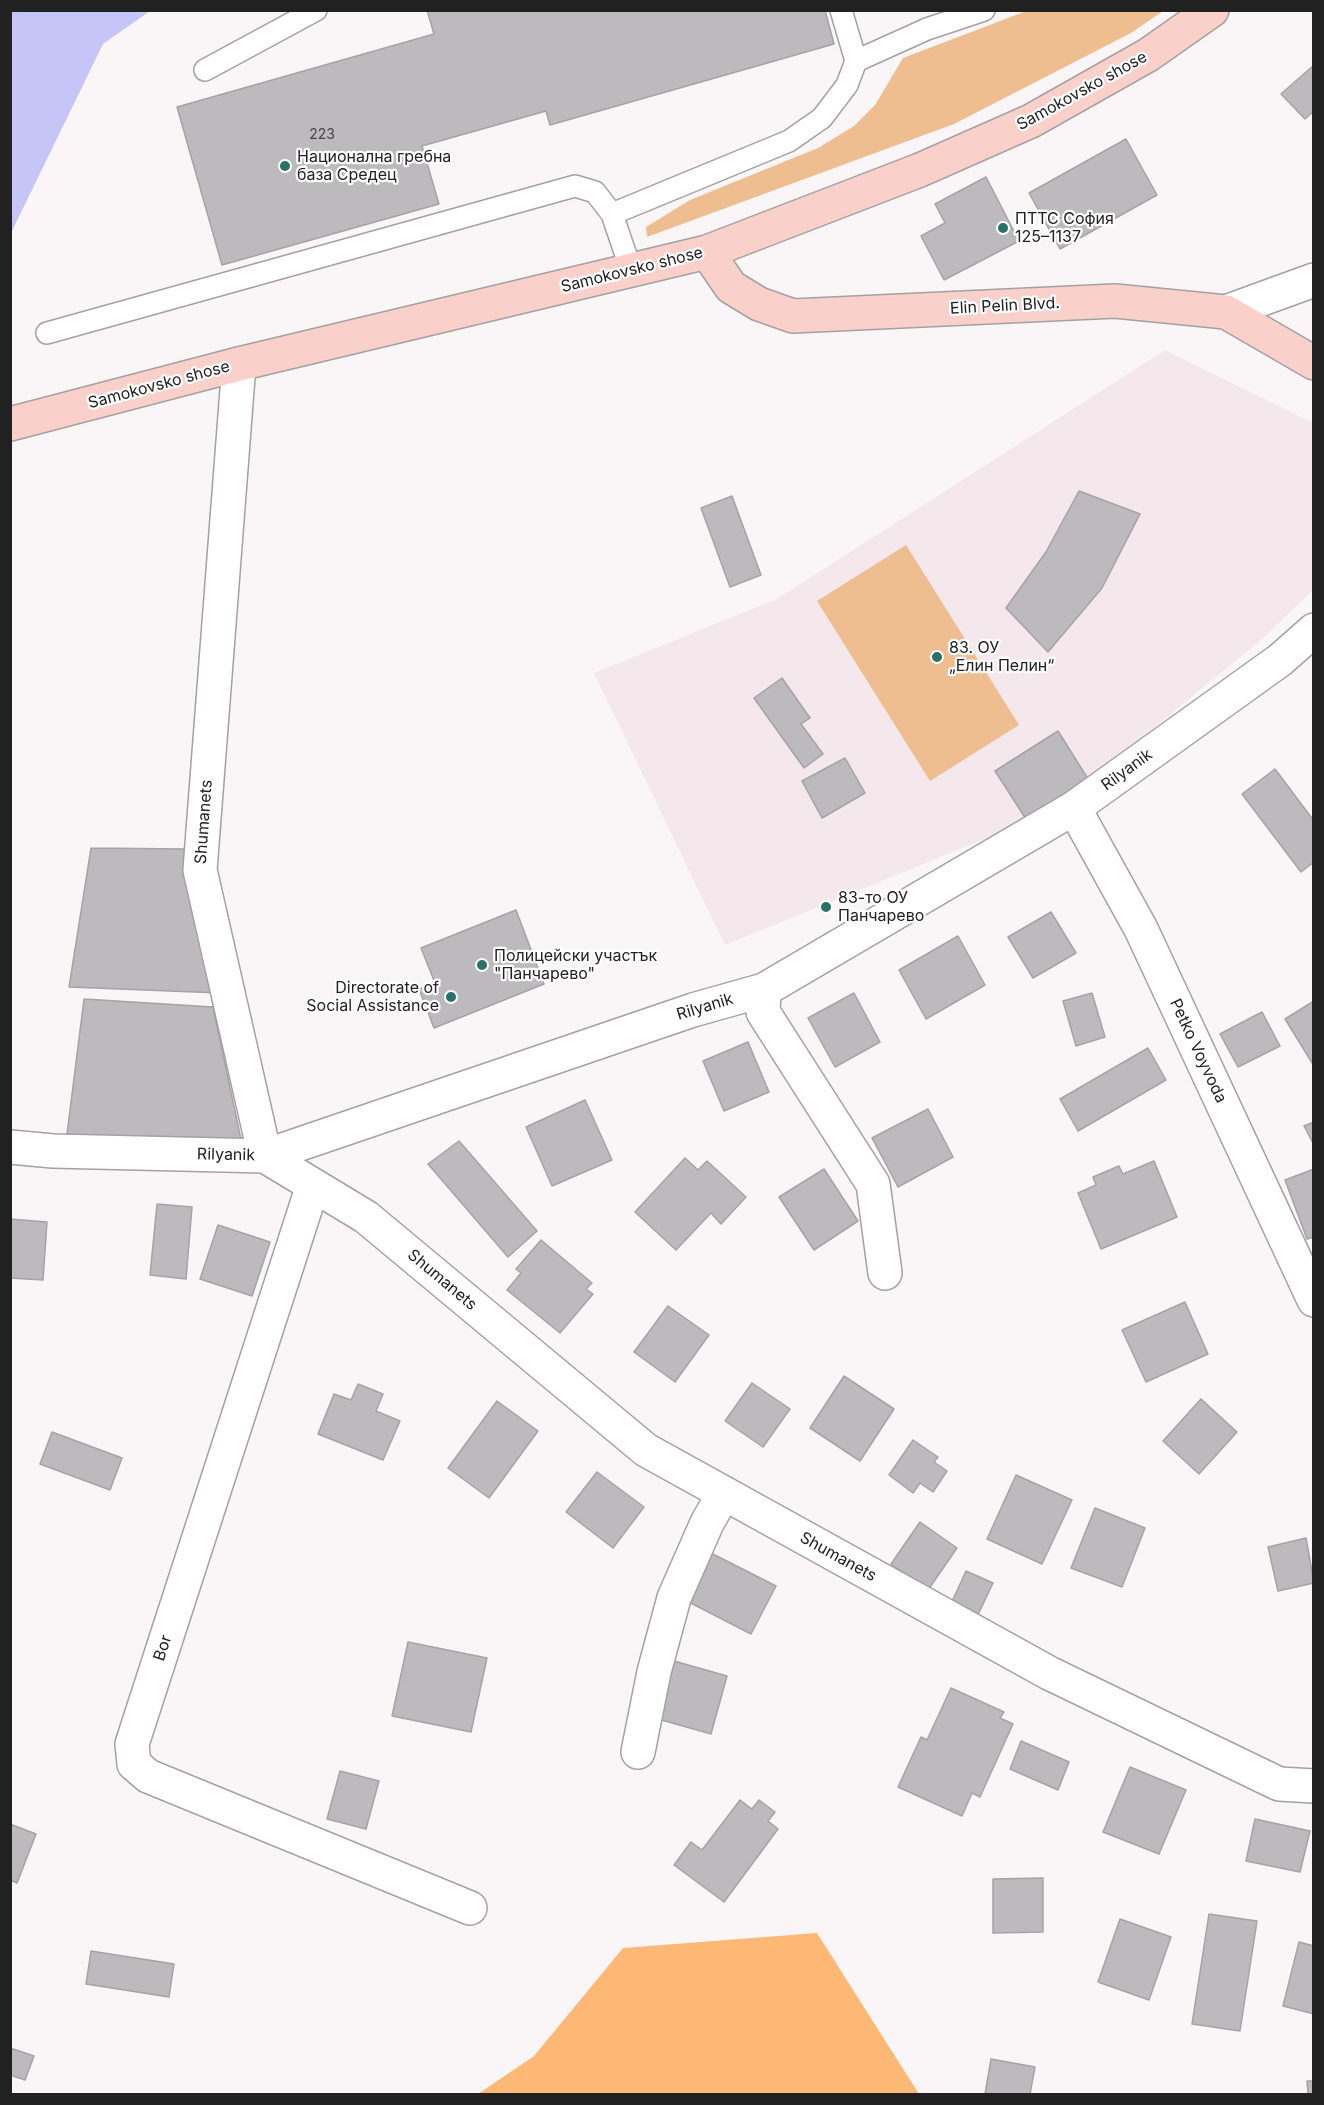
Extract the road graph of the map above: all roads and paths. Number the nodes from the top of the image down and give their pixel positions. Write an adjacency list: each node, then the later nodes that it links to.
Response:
1 (316, 10): 6 (lane)
2 (842, 10): 5 (lane)
3 (984, 10): 5 (lane)
4 (1212, 10): 8 (main road, Samokovsko shose)
5 (856, 61): 7 (lane)
6 (205, 70)
7 (612, 214): 9 (lane); 12 (lane)
8 (707, 252): 9 (main road, Samokovsko shose); 11 (main road, Elin Pelin Blvd.)
9 (631, 270): 14 (main road, Samokovsko shose)
10 (1314, 280): 11 (street)
11 (1226, 312): 13 (main road, Elin Pelin Blvd.)
12 (47, 333)
13 (1314, 363)
14 (239, 364): 15 (main road, Samokovsko shose); 20 (street, Shumanets)
15 (10, 424)
16 (1314, 630): 17 (street, Rilyanik)
17 (1074, 808): 18 (street, Rilyanik); 23 (street, Petko Voyvoda)
18 (764, 990): 20 (street, Rilyanik); 22 (street)
19 (10, 1147): 20 (street, Rilyanik)
20 (265, 1156): 21 (street, Shumanets)
21 (314, 1185): 24 (street, Shumanets); 27 (street, Bor)
22 (885, 1273)
23 (1314, 1300)
24 (724, 1493): 25 (street); 26 (street, Shumanets)
25 (638, 1752)
26 (1314, 1786)
27 (470, 1908)

